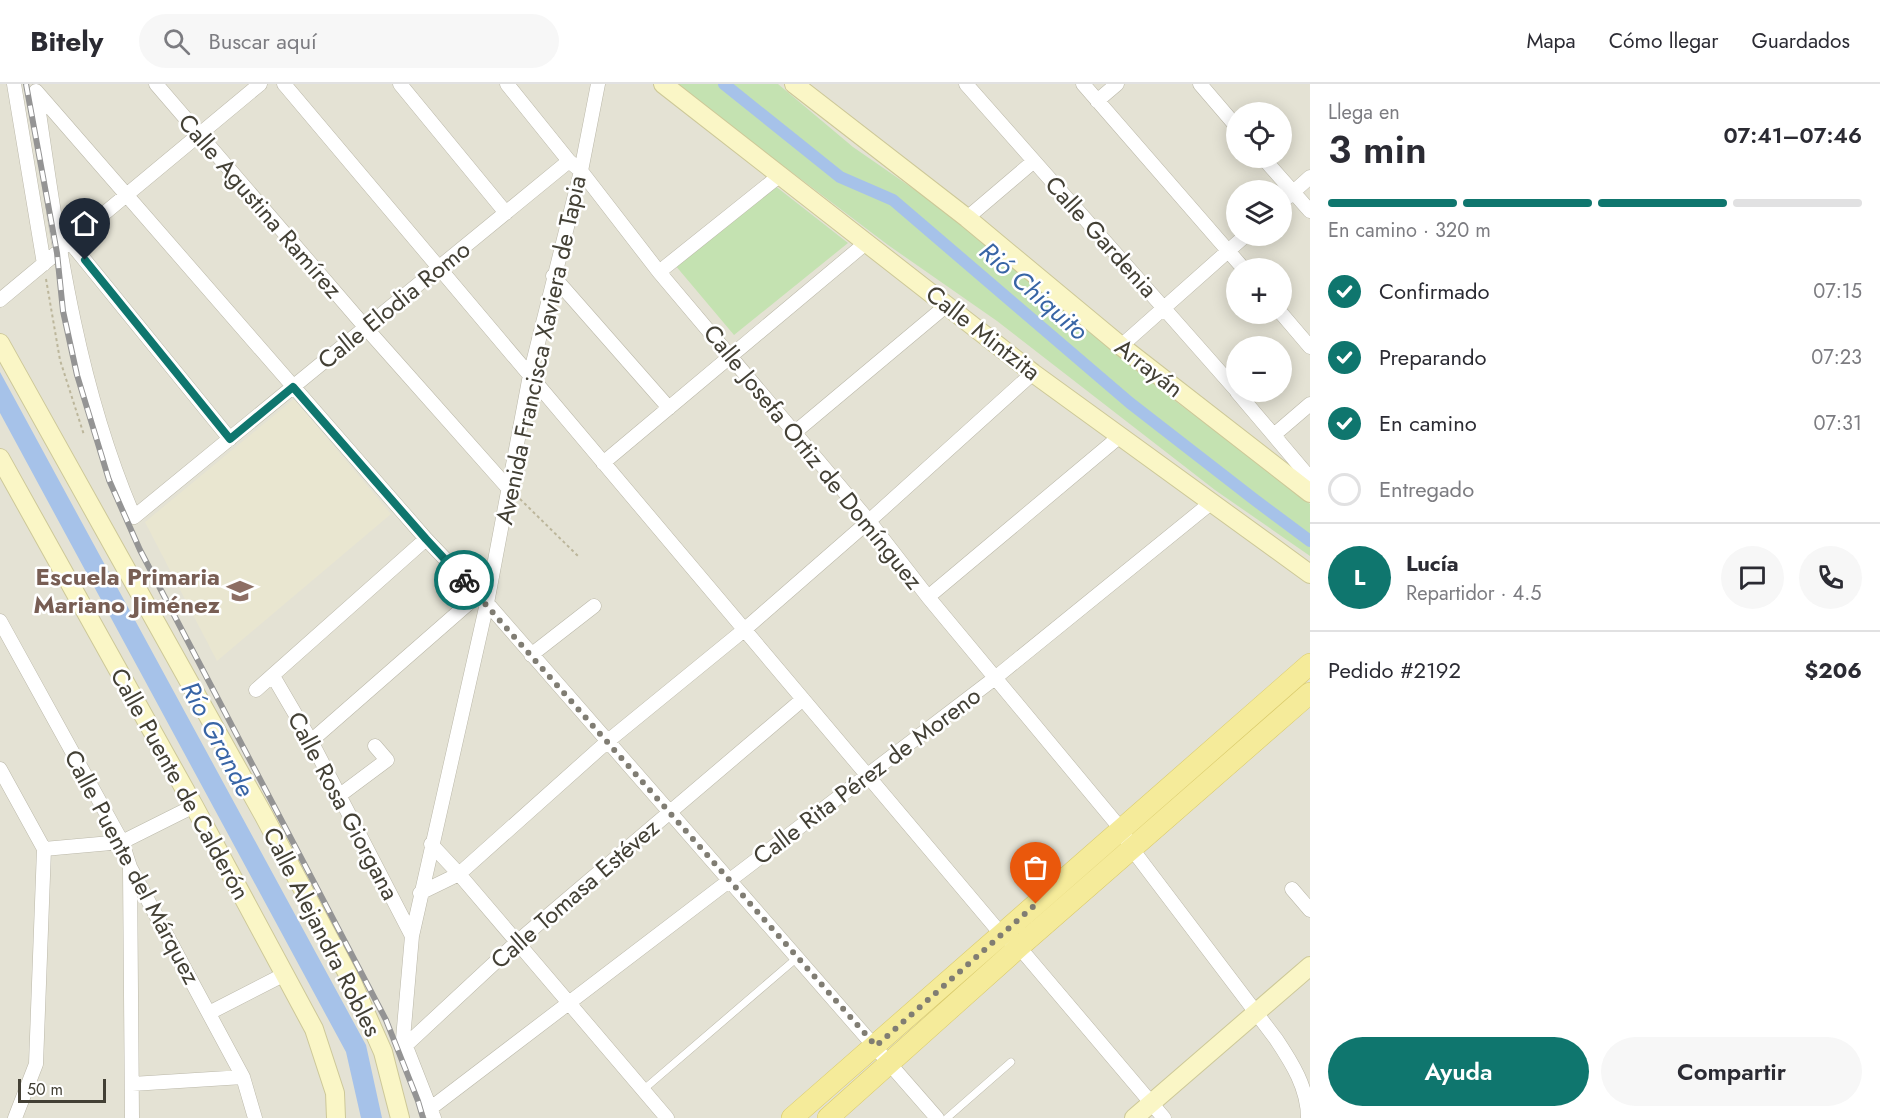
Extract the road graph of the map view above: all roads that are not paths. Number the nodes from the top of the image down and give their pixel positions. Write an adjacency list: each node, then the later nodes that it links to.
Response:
1 (14, 84): 33 (street)
2 (156, 84): 16 (street, Calle Agustina Ramírez)
3 (260, 84): 16 (street)
4 (284, 84): 34 (street)
5 (400, 84): 26 (street)
6 (507, 84): 18 (street, Calle Josefa Ortiz de Domínguez)
7 (598, 84): 20 (street, Avenida Francisca Xaviera de Tapia)
8 (663, 84): 21 (street, Calle Mintzita)
9 (794, 84): 27 (street, Arrayán)
10 (966, 84): 17 (street, Calle Gardenia)
11 (1083, 84): 14 (street)
12 (1117, 84): 14 (street)
13 (1200, 84): 15 (street)
14 (1097, 101): 31 (street)
15 (1226, 114)
16 (199, 136): 24 (street); 41 (street, Calle Agustina Ramírez)
17 (1034, 160): 27 (street); 39 (street, Calle Gardenia)
18 (569, 161): 20 (street, Calle Josefa Ortiz de Domínguez); 26 (street, Calle Elodia Romo)
19 (1272, 168): 23 (street)
20 (581, 171): 35 (street, Calle Josefa Ortiz de Domínguez); 36 (street, Avenida Francisca Xaviera de Tapia)
21 (778, 176): 28 (street, Calle Mintzita); 35 (street)
22 (1310, 177): 23 (street)
23 (1293, 192): 25 (street)
24 (126, 196): 30 (street); 30 (street); 49 (street)
25 (1310, 211)
26 (506, 213): 34 (street, Calle Elodia Romo)
27 (967, 218): 43 (street, Arrayán)
28 (867, 242): 38 (street, Calle Mintzita); 45 (street)
29 (1234, 246): 31 (street)
30 (65, 247): 33 (street); 56 (street); 56 (street, Calle Elodia Romo)
31 (1228, 251): 32 (street); 39 (street)
32 (1234, 258)
33 (44, 264): 37 (street)
34 (438, 268): 41 (street, Calle Elodia Romo); 47 (street)
35 (659, 272): 45 (street, Calle Josefa Ortiz de Domínguez)
36 (554, 276): 47 (street, Avenida Francisca Xaviera de Tapia); 52 (street)
37 (0, 300)
38 (947, 305): 46 (street, Calle Mintzita); 53 (street)
39 (1164, 308): 43 (street); 48 (street, Calle Gardenia)
40 (1290, 324): 44 (street)
41 (366, 328): 49 (street, Calle Elodia Romo); 60 (street, Calle Agustina Ramírez)
42 (0, 344): 119 (street, Calle Alejandra Robles)
43 (1121, 346): 61 (street, Arrayán)
44 (1310, 347)
45 (730, 355): 52 (street); 53 (street, Calle Josefa Ortiz de Domínguez)
46 (1033, 373): 55 (street, Calle Mintzita); 63 (street)
47 (530, 375): 57 (street); 60 (street, Avenida Francisca Xaviera de Tapia)
48 (1226, 378)
49 (293, 387): 56 (street, Calle Elodia Romo); 64 (street)
50 (1247, 402): 54 (street, Calle Gardenia)
51 (1310, 404): 54 (street)
52 (669, 408): 57 (street)
53 (794, 433): 63 (street, Calle Josefa Ortiz de Domínguez)
54 (1275, 434): 59 (street, Calle Gardenia)
55 (1119, 437): 62 (street, Calle Mintzita); 66 (street)
56 (230, 439)
57 (603, 463): 70 (street)
58 (2, 465): 84 (street, Calle Puente de Calderón)
59 (1310, 478)
60 (509, 489): 67 (street, Avenida Francisca Xaviera de Tapia)
61 (1310, 492)
62 (1212, 502): 65 (street, Calle Mintzita); 74 (street, Calle Rita Pérez de Moreno)
63 (869, 521): 66 (street, Calle Josefa Ortiz de Domínguez); 70 (street)
64 (426, 539): 67 (street); 73 (street)
65 (1310, 574)
66 (928, 597): 74 (street, Calle Josefa Ortiz de Domínguez)
67 (482, 599): 71 (street); 78 (street); 88 (street, Avenida Francisca Xaviera de Tapia)
68 (594, 606): 71 (street)
69 (0, 621): 87 (street, Calle Puente del Márquez)
70 (744, 630): 77 (street); 79 (street)
71 (531, 655): 79 (street)
72 (1310, 664): 86 (main road)
73 (273, 676): 75 (street); 78 (street, Calle Rosa Giorgana)
74 (994, 678): 82 (street, Calle Rita Pérez de Moreno); 86 (street, Calle Josefa Ortiz de Domínguez)
75 (256, 690)
76 (1310, 693): 90 (main road)
77 (803, 699): 82 (street); 85 (street, Calle Tomasa Estévez)
78 (311, 741): 83 (street, Calle Rosa Giorgana)
79 (608, 741): 85 (street); 92 (street)
80 (375, 746): 83 (street)
81 (0, 769): 89 (street)
82 (868, 776): 93 (street, Calle Rita Pérez de Moreno); 98 (street)
83 (340, 795): 97 (street, Calle Rosa Giorgana)
84 (194, 806): 87 (street); 102 (street, Calle Puente de Calderón)
85 (670, 812): 93 (street); 99 (street, Calle Tomasa Estévez)
86 (1121, 829): 90 (street, Calle Josefa Ortiz de Domínguez); 98 (main road)
87 (122, 843): 89 (street); 91 (street, Calle Puente del Márquez)
88 (431, 844): 92 (street); 95 (street, Avenida Francisca Xaviera de Tapia)
89 (44, 849): 115 (street)
90 (1132, 849): 98 (main road); 105 (street, Calle Josefa Ortiz de Domínguez)
91 (130, 867): 104 (street, Calle Puente del Márquez); 111 (street)
92 (459, 874): 95 (street); 99 (street)
93 (730, 880): 100 (street); 103 (street, Calle Rita Pérez de Moreno)
94 (1292, 889): 96 (street)
95 (420, 893): 97 (street, Avenida Francisca Xaviera de Tapia)
96 (1310, 910)
97 (412, 936): 106 (street, Avenida Francisca Xaviera de Tapia)
98 (1011, 941): 107 (main road); 109 (main road); 113 (street)
99 (517, 942): 103 (street); 106 (street, Calle Tomasa Estévez)
100 (798, 957): 107 (street); 112 (lane)
101 (1310, 966): 105 (street)
102 (285, 974): 104 (street); 118 (street, Calle Puente de Calderón)
103 (569, 1003): 112 (street); 114 (street, Calle Rita Pérez de Moreno)
104 (209, 1013): 110 (street, Calle Puente del Márquez)
105 (1255, 1013): 113 (street); 127 (street, Calle Josefa Ortiz de Domínguez)
106 (404, 1042): 114 (street)
107 (876, 1046): 109 (street); 121 (main road)
108 (1011, 1062): 124 (lane)
109 (890, 1064): 122 (main road); 123 (street)
110 (243, 1077): 111 (street); 117 (street, Calle Puente del Márquez)
111 (132, 1084): 116 (street)
112 (644, 1090): 120 (street)
113 (1150, 1104): 125 (street); 126 (street)
114 (432, 1113)
115 (15, 1118)
116 (132, 1118)
117 (255, 1118)
118 (336, 1118)
119 (400, 1118)
120 (667, 1118)
121 (792, 1118)
122 (828, 1118)
123 (937, 1118)
124 (947, 1118)
125 (1134, 1118)
126 (1164, 1118)
127 (1308, 1118)

